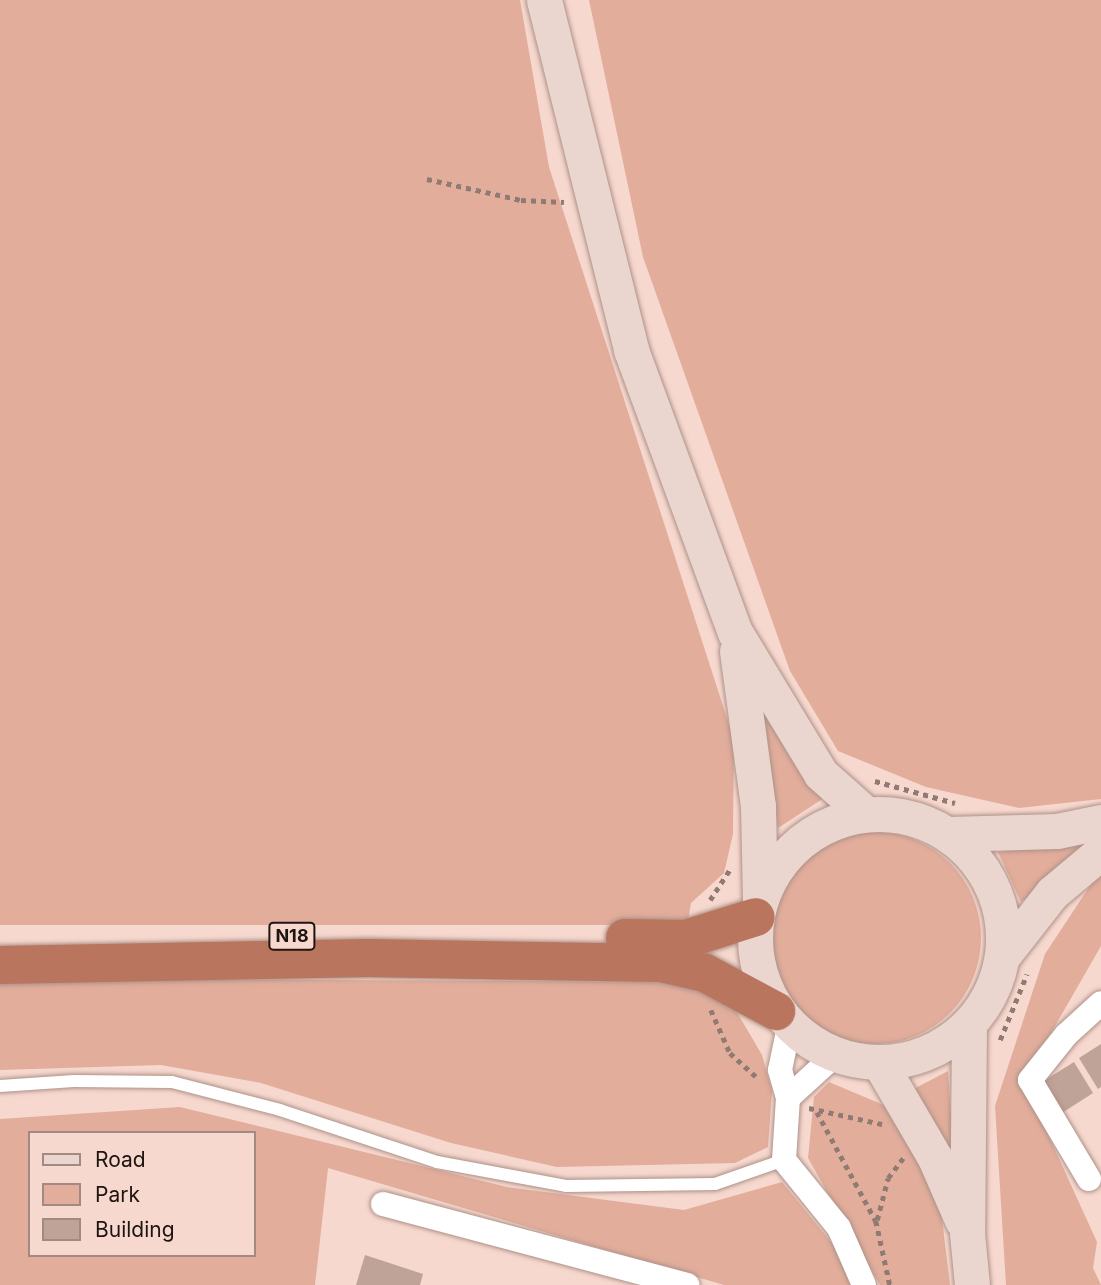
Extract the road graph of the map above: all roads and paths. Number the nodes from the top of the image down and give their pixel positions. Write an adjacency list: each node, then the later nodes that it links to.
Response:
1 (544, 0): 3 (main road)
2 (428, 179): 3 (path)
3 (592, 204): 4 (main road)
4 (735, 632): 6 (main road); 10 (main road)
5 (865, 778): 7 (path)
6 (866, 814): 7 (main road); 10 (main road)
7 (956, 819): 8 (main road); 12 (main road)
8 (1101, 822)
9 (1101, 852): 12 (main road)
10 (758, 909): 11 (highway, N18); 16 (main road)
11 (0, 940)
12 (1016, 963): 17 (main road); 18 (path)
13 (0, 965): 16 (highway, N18)
14 (1101, 1003): 27 (street)
15 (712, 1013): 21 (path)
16 (782, 1019): 19 (main road); 23 (street)
17 (970, 1024): 20 (main road); 30 (main road)
18 (997, 1047)
19 (834, 1056): 20 (main road); 23 (street)
20 (879, 1062): 30 (main road)
21 (752, 1072)
22 (0, 1086): 26 (lane)
23 (788, 1098): 26 (street)
24 (886, 1126): 29 (path)
25 (912, 1148): 29 (path)
26 (784, 1160): 32 (street)
27 (1089, 1179)
28 (383, 1204): 31 (street)
29 (876, 1221): 33 (path)
30 (967, 1233): 34 (main road)
31 (687, 1285)
32 (864, 1285)
33 (890, 1285)
34 (972, 1285)

